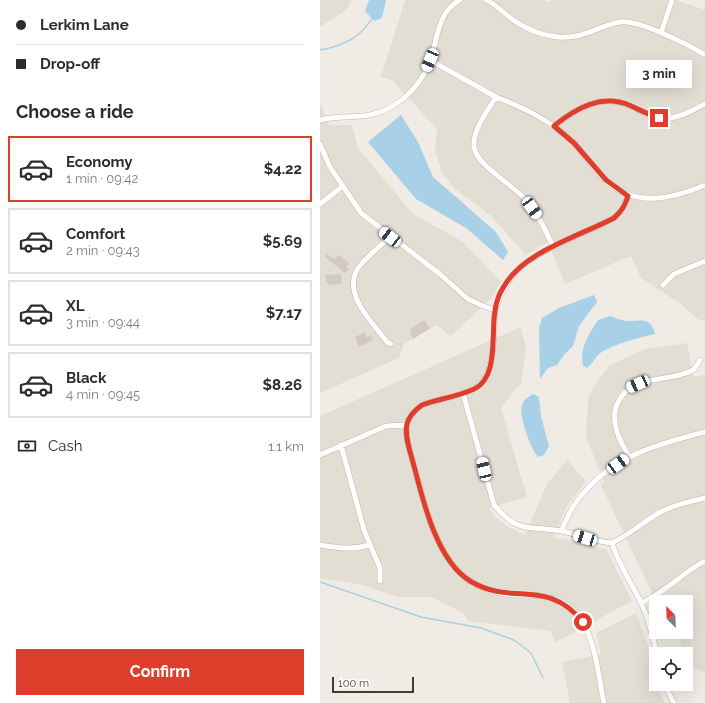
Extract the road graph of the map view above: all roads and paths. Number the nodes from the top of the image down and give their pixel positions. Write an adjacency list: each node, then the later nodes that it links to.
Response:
1 (460, 0): 6 (street)
2 (486, 0): 4 (street)
3 (672, 0): 4 (street)
4 (661, 33): 5 (street)
5 (705, 55)
6 (430, 60): 7 (street); 9 (street)
7 (496, 97): 10 (street); 17 (street)
8 (705, 104): 10 (street)
9 (320, 120)
10 (554, 126): 14 (street)
11 (320, 144): 13 (street)
12 (705, 185): 14 (street)
13 (343, 186): 15 (street); 16 (street)
14 (628, 196): 17 (street)
15 (320, 204)
16 (390, 237): 20 (street); 21 (street)
17 (553, 247): 20 (street)
18 (705, 261): 19 (street)
19 (663, 285)
20 (495, 310): 23 (street)
21 (392, 344)
22 (700, 360): 28 (street)
23 (463, 393): 24 (street); 30 (street)
24 (407, 425): 26 (street); 39 (street)
25 (705, 432): 28 (street)
26 (342, 445): 27 (street); 32 (street)
27 (320, 455)
28 (629, 456): 30 (street)
29 (705, 498): 31 (street)
30 (561, 531): 31 (street)
31 (612, 542): 36 (street)
32 (370, 544): 33 (street); 35 (street)
33 (320, 545)
34 (705, 561): 36 (street)
35 (380, 581)
36 (641, 604): 37 (street)
37 (655, 647)
38 (668, 691): 40 (street)
39 (604, 703)
40 (674, 703)

